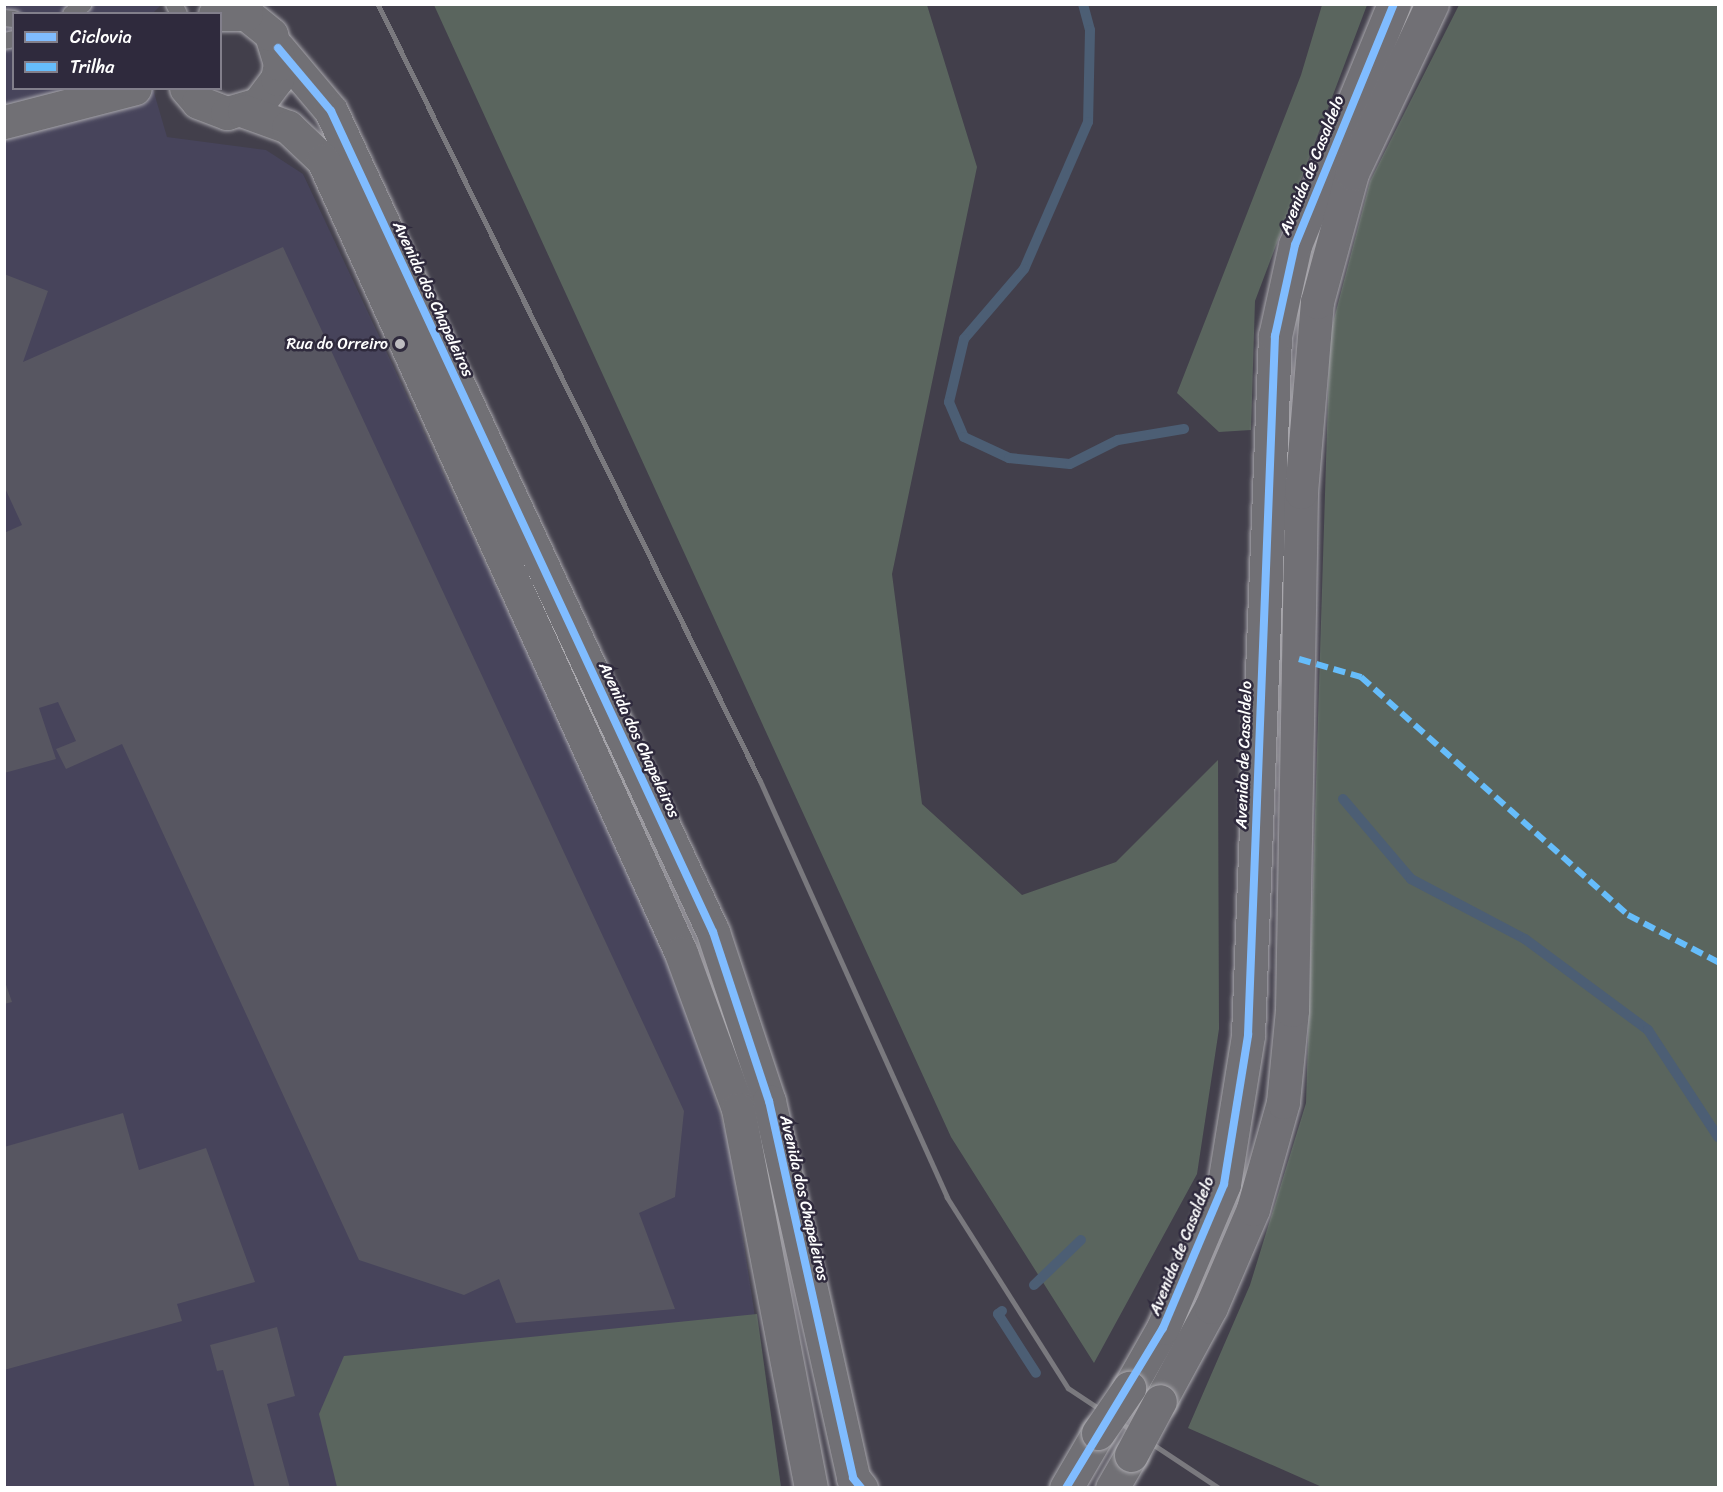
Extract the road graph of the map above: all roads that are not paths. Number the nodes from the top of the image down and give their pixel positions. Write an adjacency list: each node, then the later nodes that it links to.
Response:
1 (1394, 4): 11 (street, Avenida de Casaldelo, bridge)
2 (1432, 4): 12 (street, bridge)
3 (225, 10): 4 (street, Avenida dos Chapeleiros)
4 (278, 48): 7 (street); 10 (street, Avenida dos Chapeleiros)
5 (127, 90): 8 (street)
6 (188, 90): 7 (street)
7 (244, 111): 9 (street)
8 (4, 122)
9 (811, 1488)
10 (861, 1488)
11 (1066, 1488)
12 (1112, 1488)

